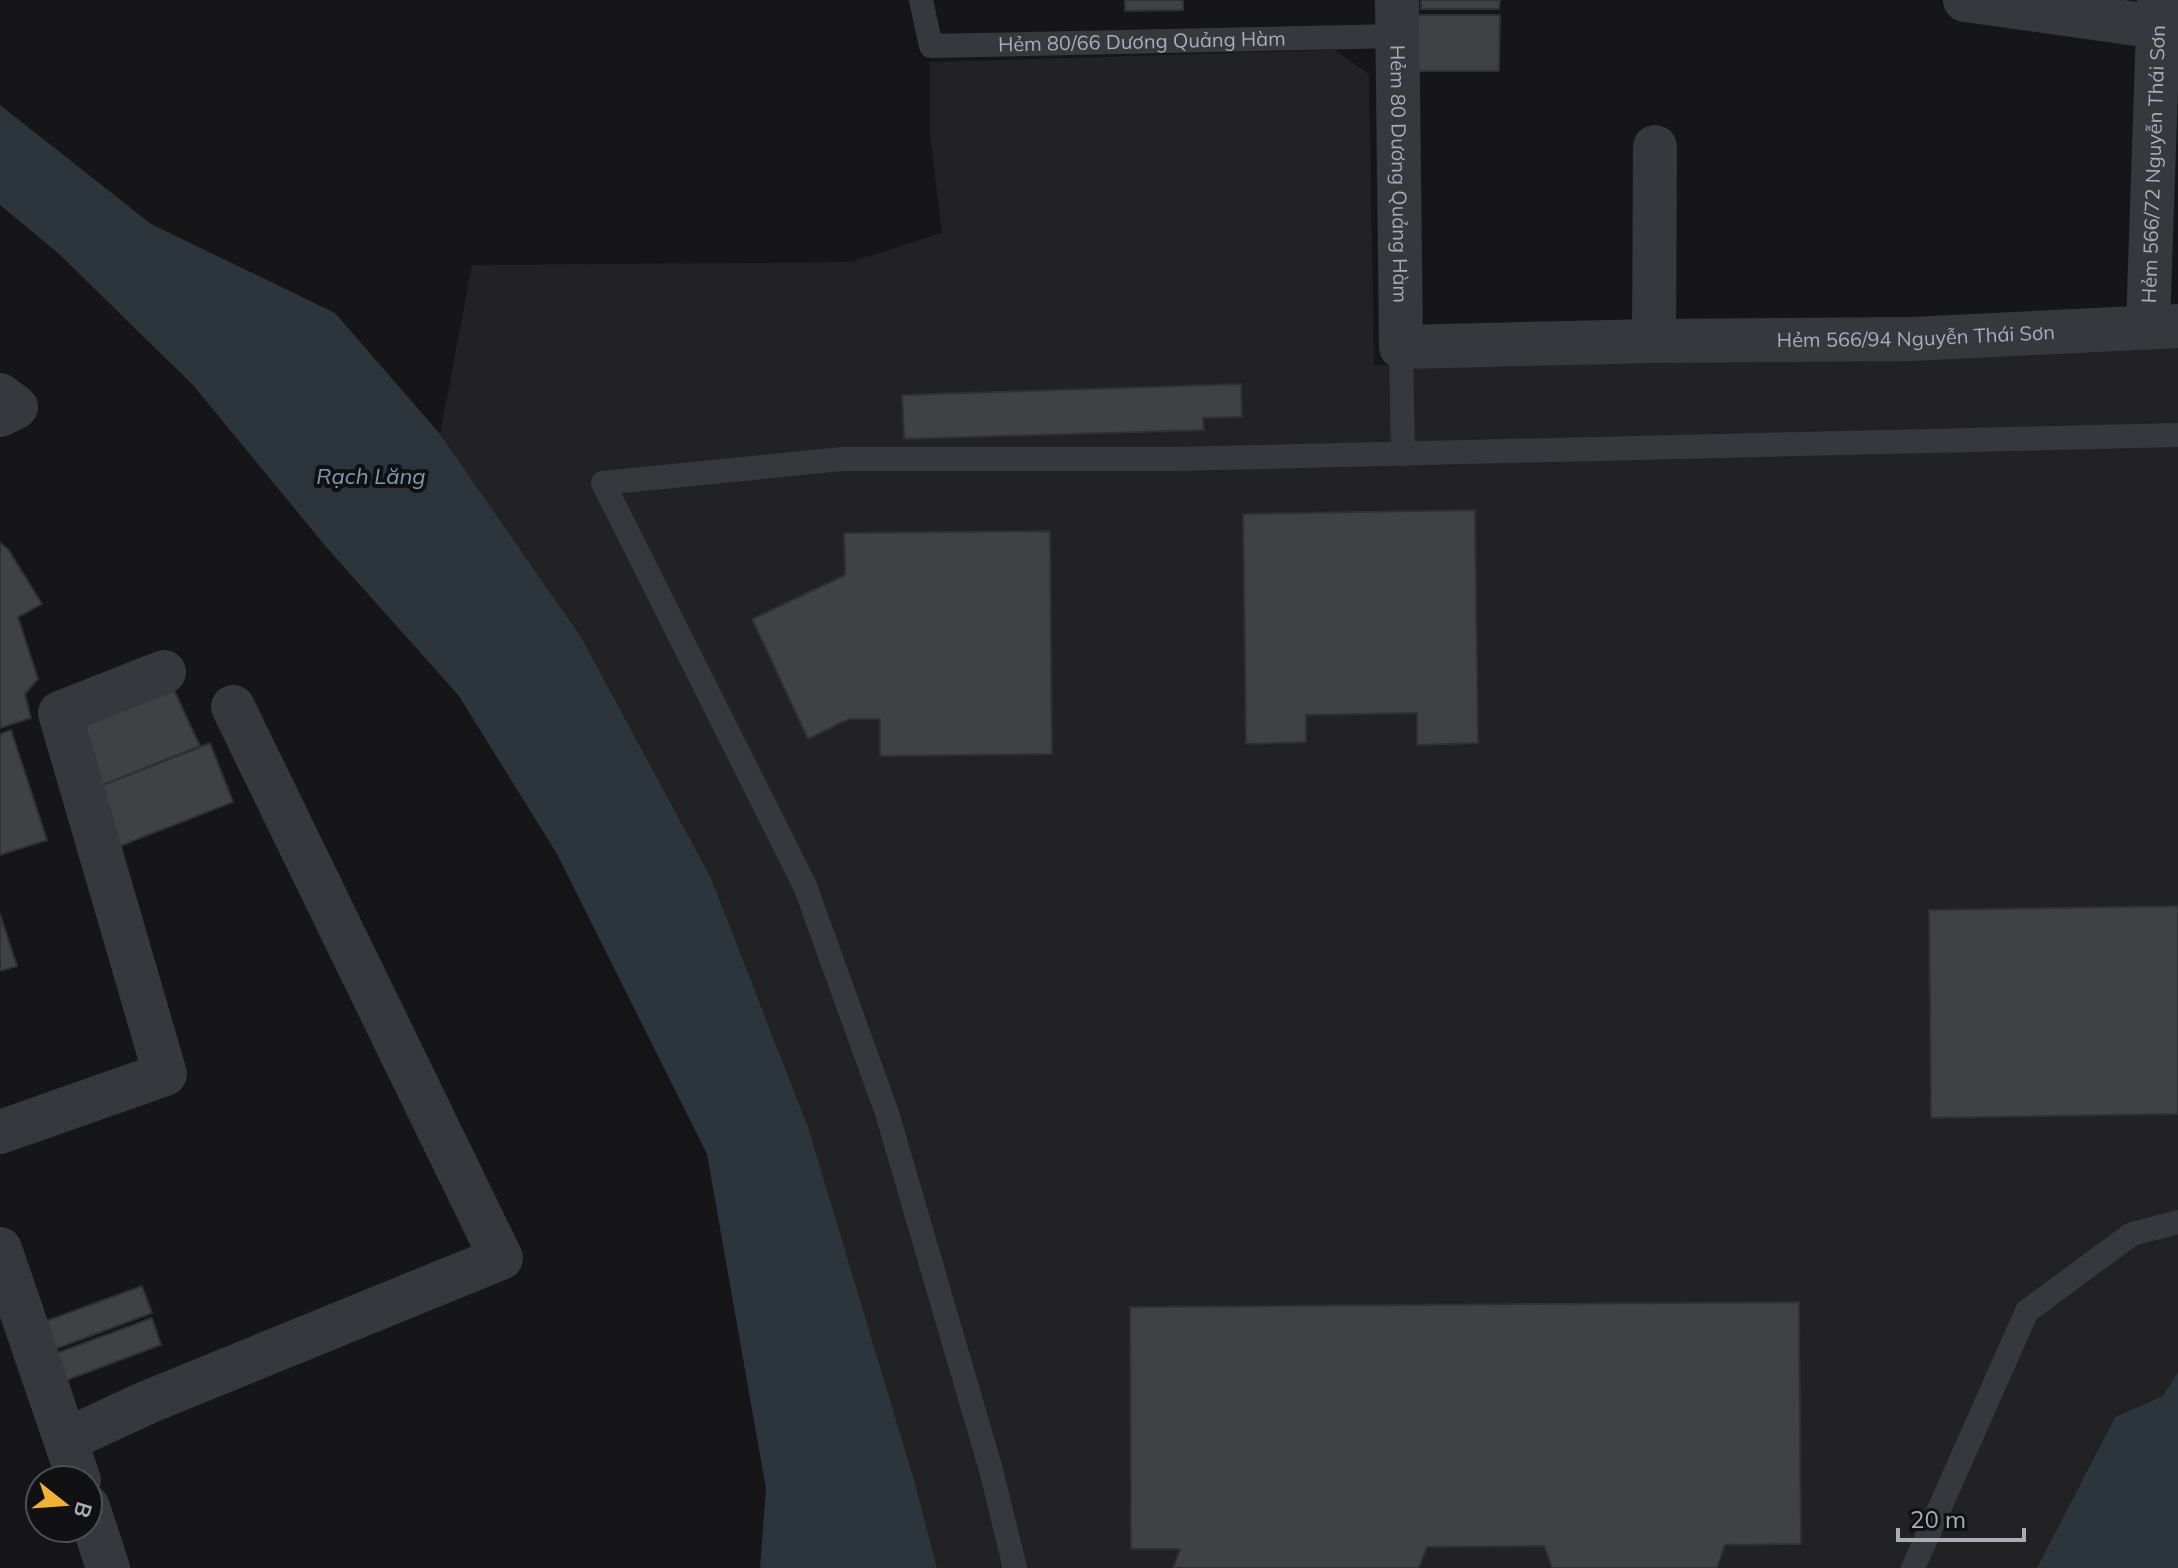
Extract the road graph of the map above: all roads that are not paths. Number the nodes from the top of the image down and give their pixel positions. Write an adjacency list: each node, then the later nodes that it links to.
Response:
1 (921, 0): 4 (lane, Hẻm 80/66 Dương Quảng Hàm)
2 (1965, 0): 3 (street)
3 (2158, 14): 5 (street, Hẻm 566/72 Nguyễn Thái Sơn)
4 (1398, 18): 9 (street, Hẻm 80 Dương Quảng Hàm)
5 (2166, 136): 7 (street, Hẻm 566/72 Nguyễn Thái Sơn)
6 (1655, 147): 8 (street)
7 (2163, 326): 8 (street, Hẻm 566/94 Nguyễn Thái Sơn)
8 (1654, 341): 9 (street, Hẻm 566/94 Nguyễn Thái Sơn)
9 (1401, 347): 13 (lane)
10 (0, 395): 11 (street)
11 (0, 415)
12 (2178, 435): 13 (lane)
13 (1403, 454): 22 (lane)
14 (164, 672): 16 (street)
15 (233, 707): 19 (street)
16 (0, 1132)
17 (2178, 1222): 23 (lane)
18 (0, 1249): 19 (street)
19 (72, 1460)
20 (100, 1544): 21 (street)
21 (108, 1568)
22 (1015, 1568)
23 (1913, 1568)

